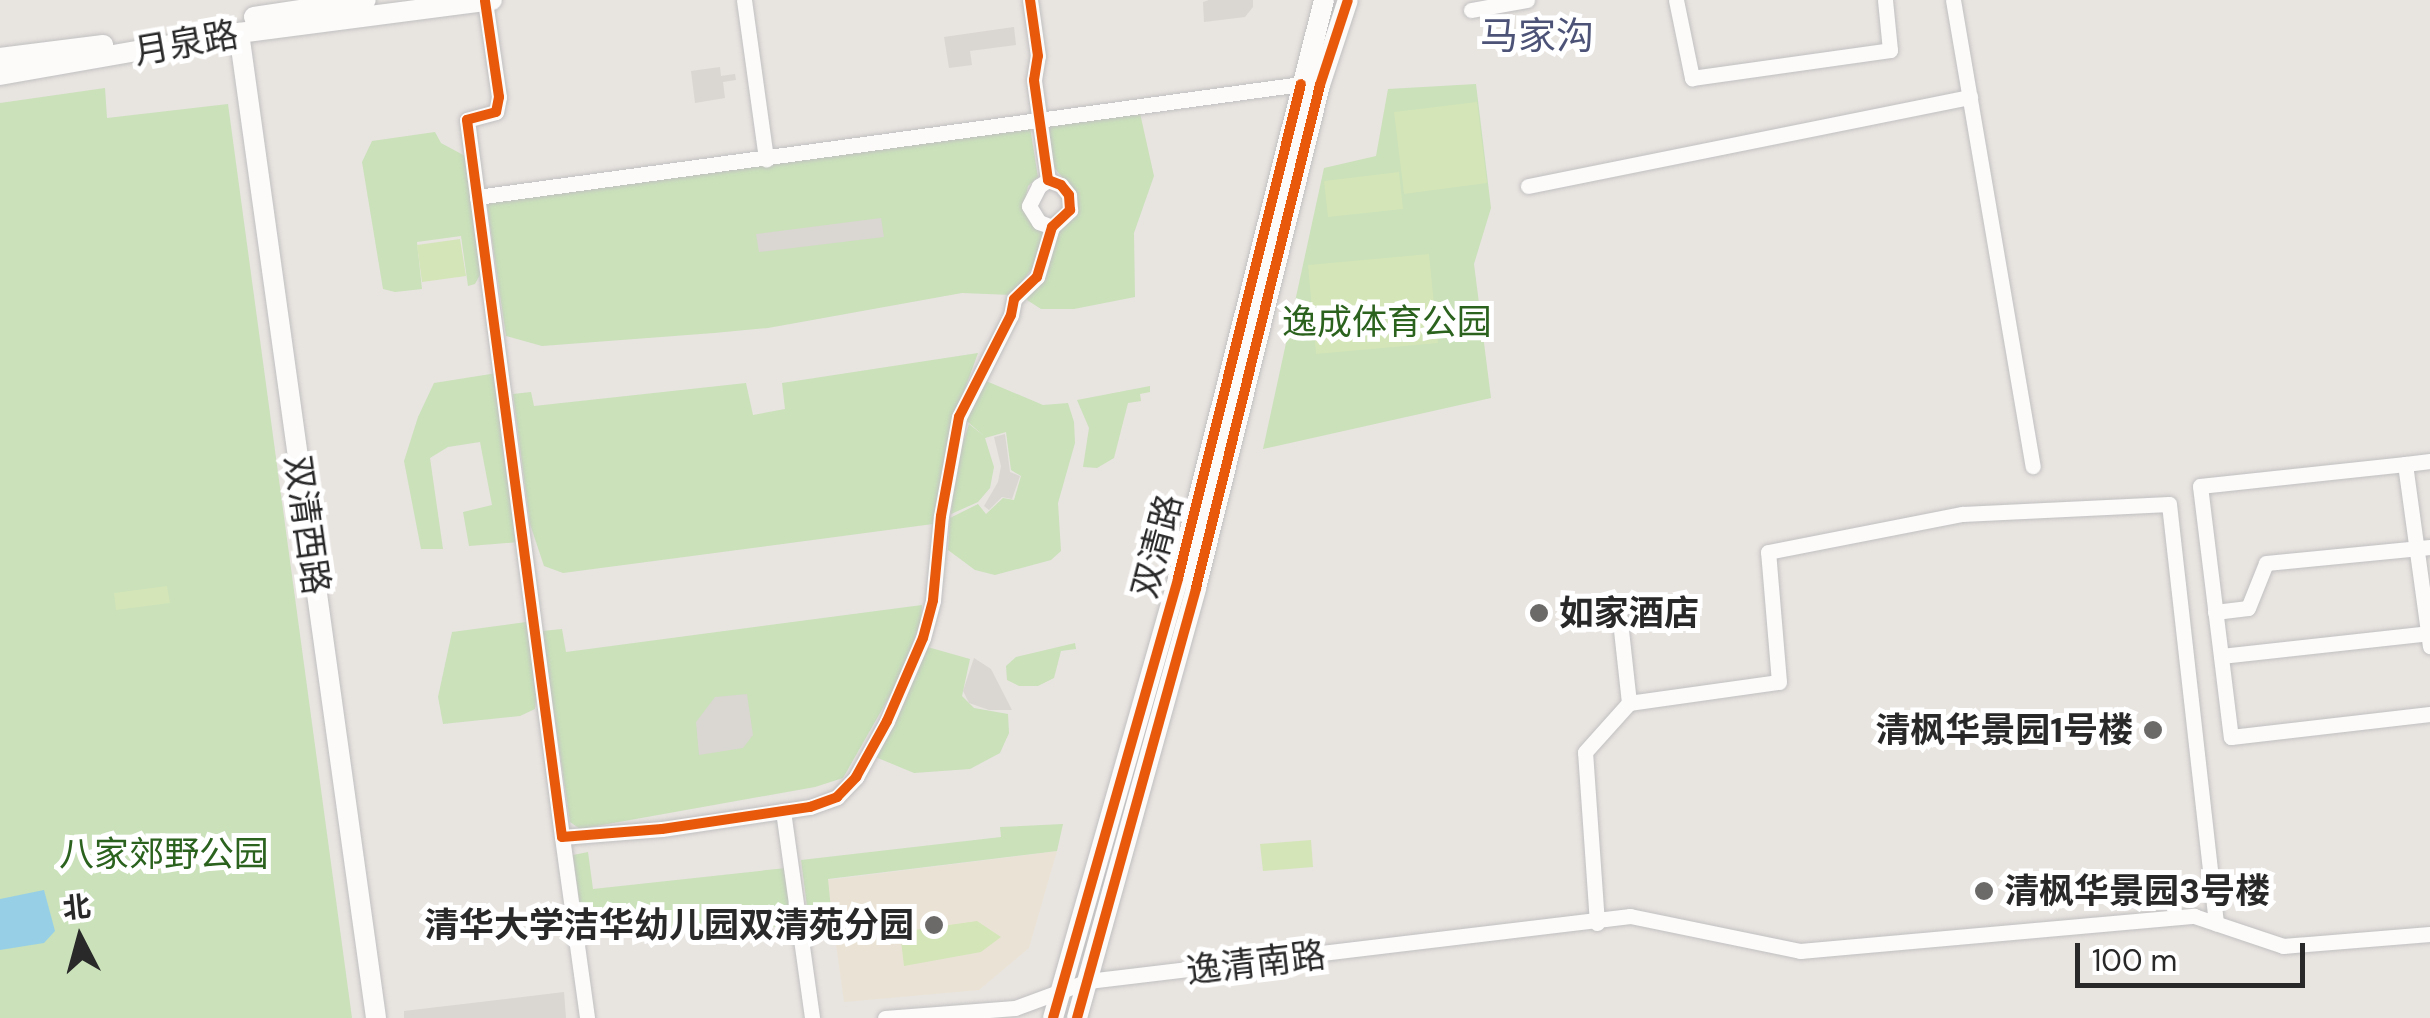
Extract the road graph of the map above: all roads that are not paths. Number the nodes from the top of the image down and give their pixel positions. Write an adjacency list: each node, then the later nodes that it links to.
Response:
1 (366, 0): 16 (main road, 月泉路)
2 (492, 0): 11 (main road, 月泉路)
3 (744, 0): 21 (street)
4 (1030, 0): 14 (street)
5 (1324, 0): 18 (main road, 双清路)
6 (1348, 0): 41 (main road, 双清路)
7 (1527, 0): 12 (street)
8 (1676, 0): 9 (street)
9 (1886, 0)
10 (1954, 0): 19 (street)
11 (484, 1): 13 (main road, 月泉路); 24 (street)
12 (1471, 10)
13 (238, 33): 17 (main road, 月泉路); 43 (main road, 双清西路)
14 (1035, 33): 15 (street); 20 (street)
15 (1015, 34)
16 (0, 58)
17 (0, 74)
18 (1301, 84): 20 (street); 42 (main road, 双清路)
19 (1970, 96): 23 (street); 28 (street)
20 (1040, 122): 21 (street); 22 (street)
21 (766, 159): 24 (street)
22 (1048, 180): 25 (street); 25 (street)
23 (1528, 186)
24 (477, 197): 37 (street)
25 (1052, 227): 36 (street)
26 (2430, 461): 27 (street)
27 (2405, 464): 29 (street); 31 (street)
28 (2033, 466)
29 (2423, 548): 31 (street); 32 (street)
30 (1619, 612): 34 (street)
31 (2215, 612): 33 (street)
32 (2429, 639): 33 (street)
33 (2220, 656): 35 (street)
34 (1629, 703): 38 (street); 39 (street)
35 (2430, 714)
36 (784, 811): 37 (street); 45 (street)
37 (562, 837): 44 (street)
38 (1598, 923): 39 (street, 逸清南路); 41 (street, 逸清南路)
39 (2216, 923): 40 (street)
40 (2430, 934)
41 (1088, 982): 42 (street, 逸清南路); 48 (main road, 双清路)
42 (1060, 990): 46 (street, 逸清南路); 47 (main road, 双清路)
43 (376, 1018)
44 (587, 1018)
45 (812, 1018)
46 (885, 1018)
47 (1053, 1018)
48 (1078, 1018)

